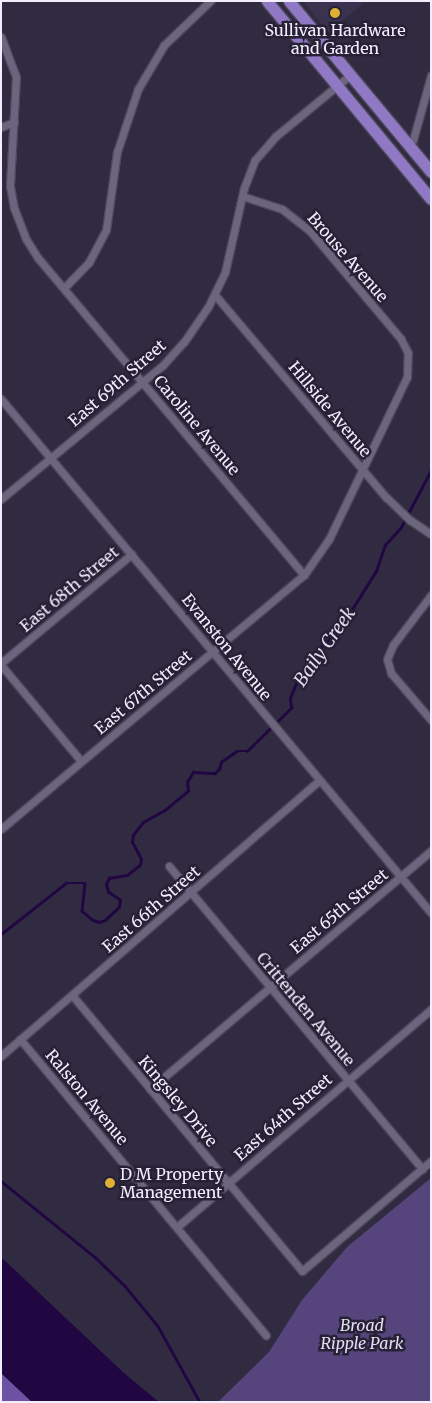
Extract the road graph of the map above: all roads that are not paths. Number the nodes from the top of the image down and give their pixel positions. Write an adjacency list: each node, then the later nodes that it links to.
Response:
1 (210, 1): 17 (street)
2 (267, 1): 7 (main road)
3 (290, 1): 5 (main road)
4 (1, 37): 9 (street, Caroline Avenue)
5 (350, 75): 7 (street, East 69th Street); 12 (main road)
6 (431, 75): 8 (street)
7 (337, 85): 15 (street, East 69th Street); 16 (main road)
8 (429, 90): 11 (street)
9 (14, 122): 10 (street); 14 (street, Caroline Avenue)
10 (1, 127)
11 (414, 140)
12 (431, 172)
13 (1, 186): 14 (street)
14 (10, 190): 17 (street, Caroline Avenue)
15 (242, 196): 18 (street, East 69th Street); 19 (street, Brouse Avenue)
16 (431, 199)
17 (64, 288): 20 (street, Caroline Avenue)
18 (215, 295): 20 (street, East 69th Street); 23 (street, Hillside Avenue)
19 (409, 364): 23 (street, East 67th Street)
20 (143, 382): 22 (street, East 69th Street); 27 (street, Caroline Avenue)
21 (1, 398): 22 (street, Evanston Avenue)
22 (51, 458): 24 (street, East 69th Street); 26 (street, Evanston Avenue)
23 (362, 470): 25 (street, Hillside Avenue); 27 (street, East 67th Street)
24 (1, 499)
25 (431, 534)
26 (132, 554): 29 (street, Evanston Avenue); 30 (street, East 68th Street)
27 (304, 576): 29 (street, East 67th Street)
28 (431, 595): 31 (street)
29 (213, 652): 32 (street, East 67th Street); 33 (street, Evanston Avenue)
30 (1, 664): 32 (street)
31 (431, 720)
32 (81, 761): 34 (street, East 67th Street)
33 (318, 781): 37 (street, Evanston Avenue); 38 (street, East 66th Street)
34 (1, 829)
35 (431, 850): 37 (street, East 65th Street)
36 (169, 866): 38 (street, Crittenden Avenue)
37 (400, 876): 39 (street, Evanston Avenue); 40 (street, East 65th Street)
38 (191, 893): 40 (street, Crittenden Avenue); 41 (street, East 66th Street)
39 (431, 913)
40 (270, 987): 45 (street, Crittenden Avenue); 46 (street, East 65th Street)
41 (72, 995): 43 (street, East 66th Street); 46 (street, Kingsley Drive)
42 (431, 1009): 45 (street, East 64th Street)
43 (20, 1039): 44 (street, East 66th Street); 50 (street, Ralston Avenue)
44 (1, 1056)
45 (348, 1080): 48 (street, Crittenden Avenue); 49 (street, East 64th Street)
46 (150, 1089): 49 (street, Kingsley Drive)
47 (431, 1161): 48 (street)
48 (422, 1169): 49 (street, Kingsley Drive)
49 (228, 1183): 50 (street, East 64th Street)
50 (177, 1227): 51 (street, Ralston Avenue)
51 (266, 1335)

